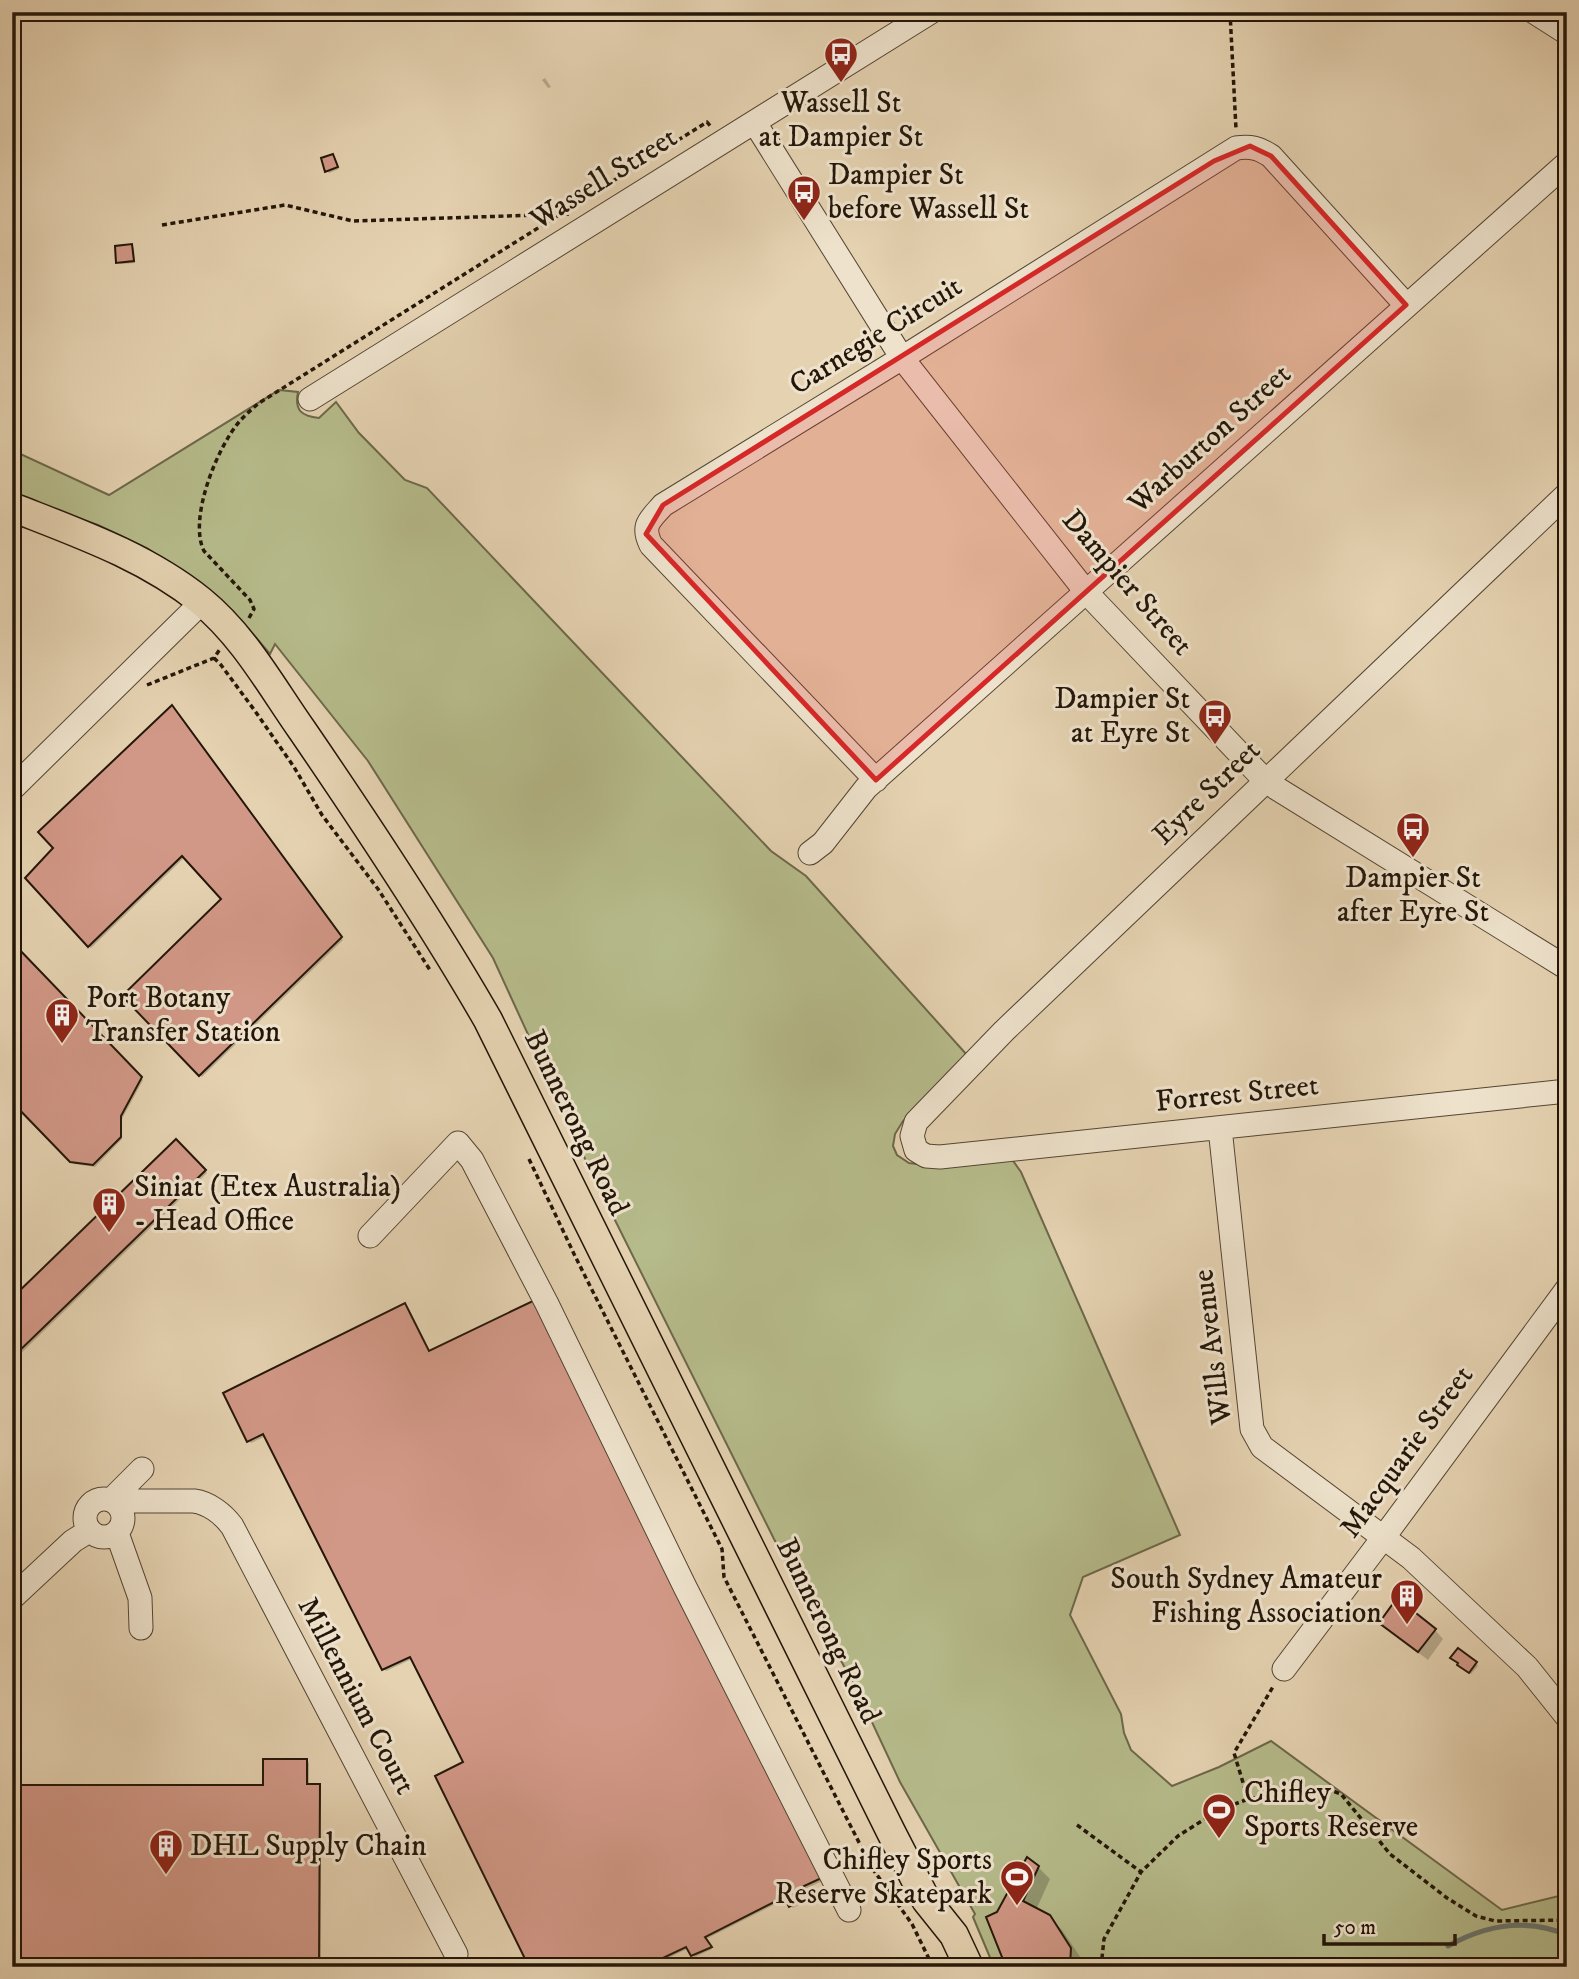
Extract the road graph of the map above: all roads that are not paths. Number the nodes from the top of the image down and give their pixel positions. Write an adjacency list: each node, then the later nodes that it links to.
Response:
1 (931, 12): 3 (street, Wassell Street)
2 (1534, 12): 4 (street)
3 (900, 21): 5 (street, Wassell Street)
4 (1567, 33)
5 (755, 123): 8 (street, Dampier Street); 9 (street, Wassell Street)
6 (1567, 163): 7 (street, Warburton Street)
7 (1406, 305): 8 (street, Carnegie Circuit); 12 (street, Warburton Street)
8 (902, 358): 12 (street, Dampier Street); 15 (street, Carnegie Circuit)
9 (310, 399)
10 (1567, 494): 14 (street, Eyre Street)
11 (12, 507): 13 (main road, Bunnerong Road)
12 (1087, 593): 14 (street, Dampier Street); 15 (street, Warburton Street)
13 (202, 602): 16 (street); 33 (main road, Bunnerong Road)
14 (1266, 779): 18 (street, Dampier Street); 21 (street, Eyre Street)
15 (876, 780): 17 (street, Warburton Street)
16 (12, 789)
17 (810, 853)
18 (1567, 968)
19 (1567, 1091): 20 (street, Forrest Street)
20 (1220, 1128): 21 (street, Forrest Street); 27 (street, Wills Avenue)
21 (916, 1150)
22 (370, 1236): 34 (street)
23 (1567, 1289): 27 (street, Macquarie Street)
24 (142, 1469): 25 (street)
25 (117, 1513): 26 (street); 26 (street); 30 (street); 35 (street, Millennium Court)
26 (87, 1526): 28 (street); 29 (street)
27 (1383, 1538): 31 (street, Macquarie Street); 32 (street, Wills Avenue)
28 (12, 1584)
29 (12, 1598)
30 (141, 1628)
31 (1284, 1669)
32 (1567, 1717)
33 (926, 1899): 36 (main road, Bunnerong Road); 37 (main road, Bunnerong Road)
34 (849, 1910)
35 (456, 1954)
36 (947, 1967)
37 (969, 1967)

